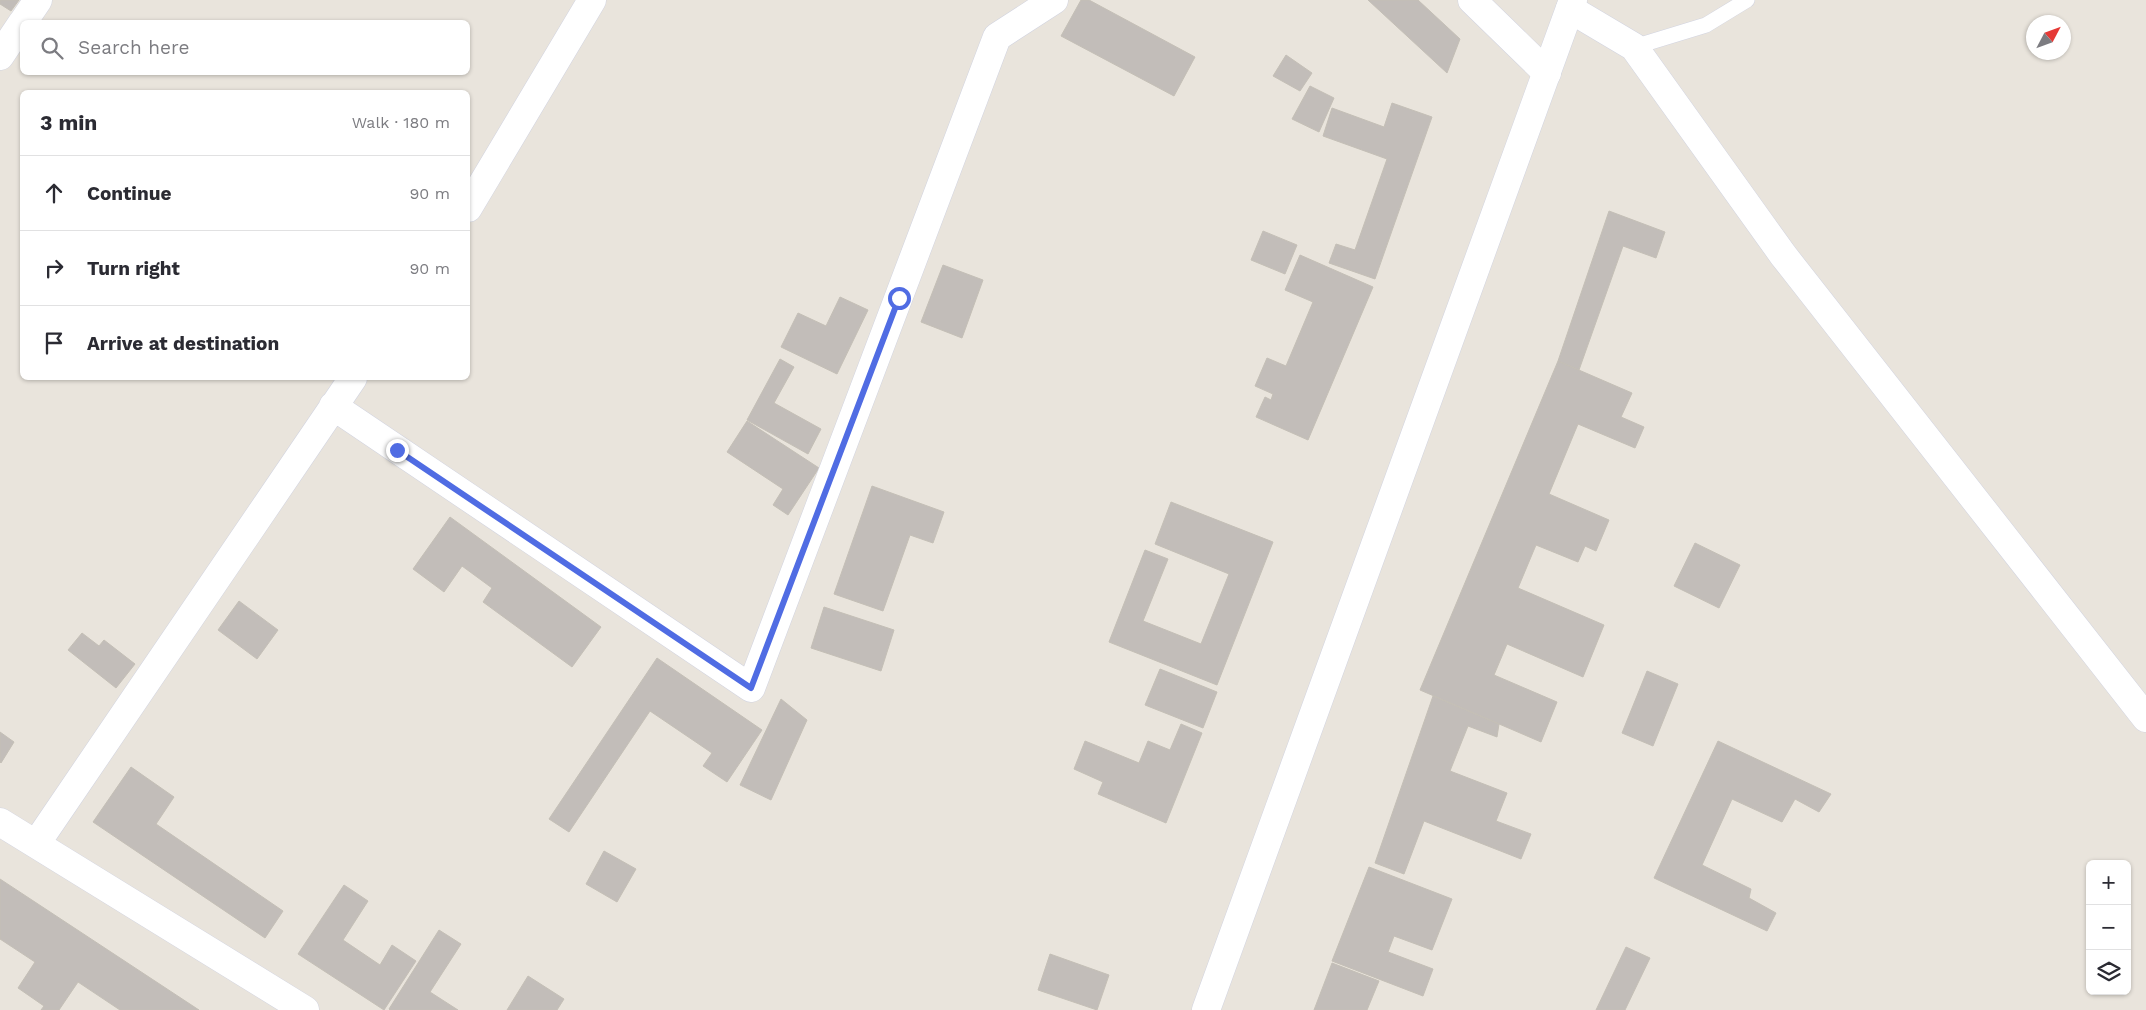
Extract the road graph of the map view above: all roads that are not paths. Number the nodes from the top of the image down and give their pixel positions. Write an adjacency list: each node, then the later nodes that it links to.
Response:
1 (38, 0): 7 (street)
2 (592, 0): 12 (street)
3 (1054, 0): 14 (street)
4 (1472, 0): 11 (street)
5 (1747, 0): 9 (lane)
6 (1572, 4): 9 (street); 11 (street)
7 (25, 20)
8 (20, 27): 10 (street)
9 (1634, 47): 15 (street)
10 (0, 56)
11 (1547, 73): 19 (street)
12 (470, 205)
13 (352, 380): 14 (street)
14 (333, 406): 17 (street)
15 (2146, 718)
16 (0, 822): 17 (street)
17 (36, 844): 18 (street)
18 (305, 1010)
19 (1206, 1010)

